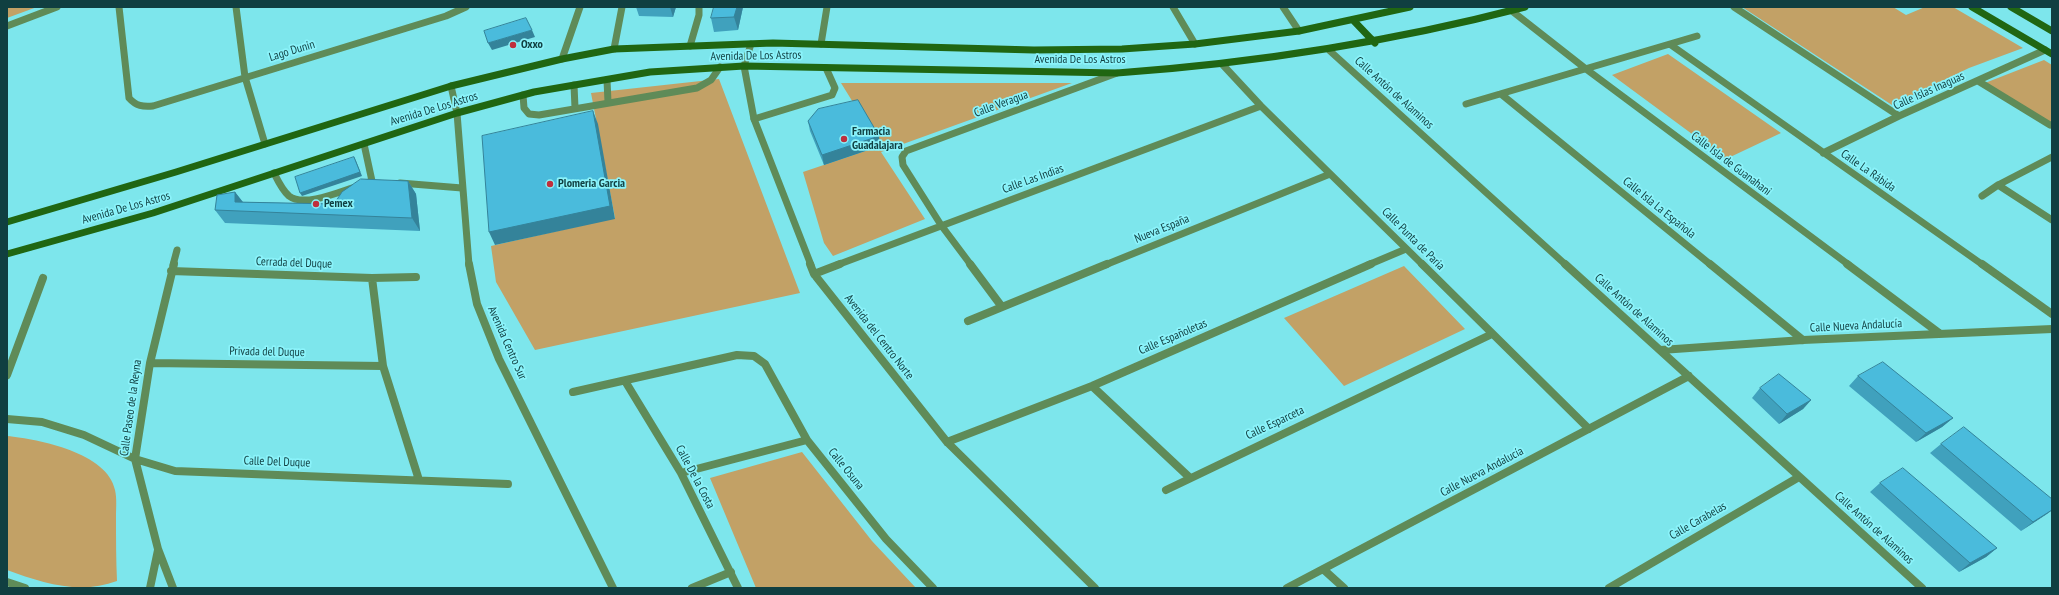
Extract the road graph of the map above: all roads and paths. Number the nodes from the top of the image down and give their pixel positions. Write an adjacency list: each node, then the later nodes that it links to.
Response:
1 (56, 7): 19 (street)
2 (119, 7): 40 (street, Lago Dunin)
3 (236, 7): 40 (street)
4 (466, 7): 40 (street, Lago Dunin)
5 (580, 7): 33 (street)
6 (622, 7): 29 (street)
7 (699, 7): 28 (street)
8 (827, 7): 25 (street)
9 (1173, 7): 26 (street)
10 (1282, 7): 20 (street)
11 (1410, 7): 16 (main road, Avenida De Los Astros)
12 (1525, 7): 17 (main road, Avenida De Los Astros)
13 (1734, 7): 52 (street)
14 (1972, 7): 30 (main road)
15 (2011, 7): 21 (main road)
16 (1392, 9): 18 (main road, Avenida De Los Astros)
17 (1512, 11): 23 (main road, Avenida De Los Astros); 38 (street, Calle Isla de Guanahani)
18 (1353, 20): 20 (main road, Avenida De Los Astros); 23 (main road)
19 (7, 26)
20 (1299, 31): 26 (main road, Avenida De Los Astros)
21 (2052, 31)
22 (1697, 36): 27 (street)
23 (1375, 43): 31 (main road, Avenida De Los Astros)
24 (751, 44): 25 (main road, Avenida De Los Astros); 28 (main road, Avenida De Los Astros); 35 (street, Avenida del Centro Norte)
25 (821, 44): 26 (main road, Avenida De Los Astros)
26 (1195, 44)
27 (1672, 45): 38 (street); 57 (street, Calle La Rábida)
28 (690, 46): 29 (main road, Avenida De Los Astros)
29 (614, 49): 33 (main road, Avenida De Los Astros)
30 (2045, 50): 32 (main road); 42 (street, Calle Islas Inaguas)
31 (1330, 51): 34 (main road, Avenida De Los Astros); 83 (street, Calle Antón de Alaminos)
32 (2052, 54)
33 (562, 59): 44 (main road, Avenida De Los Astros)
34 (1222, 64): 39 (main road, Avenida De Los Astros); 49 (street, Calle Punta de Paria)
35 (744, 66): 36 (main road, Avenida De Los Astros); 37 (main road, Avenida De Los Astros); 53 (street, Avenida del Centro Norte)
36 (720, 68): 41 (main road, Avenida De Los Astros); 47 (street)
37 (826, 68): 39 (main road, Avenida De Los Astros); 53 (street)
38 (1586, 69): 45 (street); 80 (street, Calle Isla de Guanahani)
39 (1117, 73): 67 (street, Calle Veragua)
40 (245, 77): 55 (street)
41 (607, 80): 43 (main road, Avenida De Los Astros); 47 (street)
42 (1978, 81): 52 (street, Calle Islas Inaguas); 54 (street)
43 (574, 85): 46 (main road, Avenida De Los Astros); 50 (street)
44 (452, 86): 51 (street, Avenida Centro Sur); 55 (main road, Avenida De Los Astros)
45 (1501, 94): 48 (street); 82 (street, Calle Isla La Española)
46 (523, 95): 50 (street); 51 (main road, Avenida De Los Astros)
47 (608, 102): 50 (street)
48 (1466, 104)
49 (1261, 106): 60 (street, Calle Punta de Paria); 67 (street, Calle Las Indias)
50 (575, 108)
51 (457, 113): 56 (main road, Avenida De Los Astros); 63 (street, Avenida Centro Sur)
52 (1899, 116): 57 (street, Calle Islas Inaguas)
53 (754, 119): 72 (street, Avenida del Centro Norte)
54 (2050, 126)
55 (265, 144): 66 (main road, Avenida De Los Astros)
56 (364, 144): 59 (main road, Avenida De Los Astros); 59 (street)
57 (1823, 153): 77 (street, Calle La Rábida)
58 (2052, 157): 62 (street)
59 (274, 173): 70 (main road, Avenida De Los Astros)
60 (1330, 174): 68 (street, Calle Punta de Paria); 76 (street, Nueva España)
61 (394, 183): 63 (street)
62 (1998, 185): 64 (street); 65 (street)
63 (462, 188): 109 (street, Avenida Centro Sur)
64 (1982, 196)
65 (2052, 220)
66 (7, 222)
67 (941, 225): 72 (street, Calle Las Indias); 76 (street)
68 (1406, 249): 81 (street, Calle Punta de Paria); 89 (street, Calle Españoletas)
69 (177, 250): 71 (street, Calle Paseo de la Reyna)
70 (7, 254)
71 (171, 271): 75 (street, Cerrada del Duque); 84 (street, Calle Paseo de la Reyna)
72 (814, 274): 94 (street, Avenida del Centro Norte)
73 (416, 276): 75 (street, Cerrada del Duque)
74 (43, 278): 86 (street)
75 (372, 278): 85 (street)
76 (1002, 307): 78 (street, Nueva España)
77 (2052, 314)
78 (968, 321)
79 (2052, 329): 80 (street, Calle Nueva Andalucía)
80 (1939, 333): 82 (street, Calle Nueva Andalucía)
81 (1492, 334): 92 (street, Calle Punta de Paria); 97 (street, Calle Esparceta)
82 (1803, 340): 83 (street, Calle Nueva Andalucía)
83 (1661, 350): 87 (street, Calle Antón de Alaminos)
84 (150, 363): 85 (street, Privada del Duque); 95 (street, Calle Paseo de la Reyna)
85 (383, 366): 99 (street)
86 (7, 375)
87 (1689, 376): 92 (street, Calle Nueva Andalucía); 98 (street, Calle Antón de Alaminos)
88 (625, 381): 90 (street); 93 (street, Calle Osuna); 96 (street, Calle De la Costa)
89 (1092, 386): 94 (street, Calle Españoletas); 97 (street)
90 (573, 392)
91 (7, 419): 95 (street, Calle Del Duque)
92 (1589, 429): 103 (street, Calle Nueva Andalucía)
93 (807, 440): 96 (street); 112 (street, Calle Osuna)
94 (947, 442): 113 (street, Avenida del Centro Norte)
95 (135, 460): 99 (street, Calle Del Duque); 102 (street, Calle Paseo de la Reyna)
96 (681, 473): 104 (street, Calle De la Costa)
97 (1190, 477): 101 (street, Calle Esparceta)
98 (1799, 477): 116 (street, Calle Carabelas); 117 (street, Calle Antón de Alaminos)
99 (419, 480): 100 (street, Calle Del Duque)
100 (508, 484)
101 (1166, 490)
102 (158, 549): 107 (street, Calle Paseo de la Reyna); 108 (street, Calle Paseo de la Reyna)
103 (1323, 569): 114 (street, Calle Nueva Andalucía); 115 (street)
104 (731, 572): 110 (street); 111 (street, Calle De la Costa)
105 (7, 582): 106 (street)
106 (25, 588)
107 (150, 588)
108 (173, 588)
109 (613, 588)
110 (692, 588)
111 (738, 588)
112 (933, 588)
113 (1095, 588)
114 (1287, 588)
115 (1344, 588)
116 (1609, 588)
117 (1922, 588)

